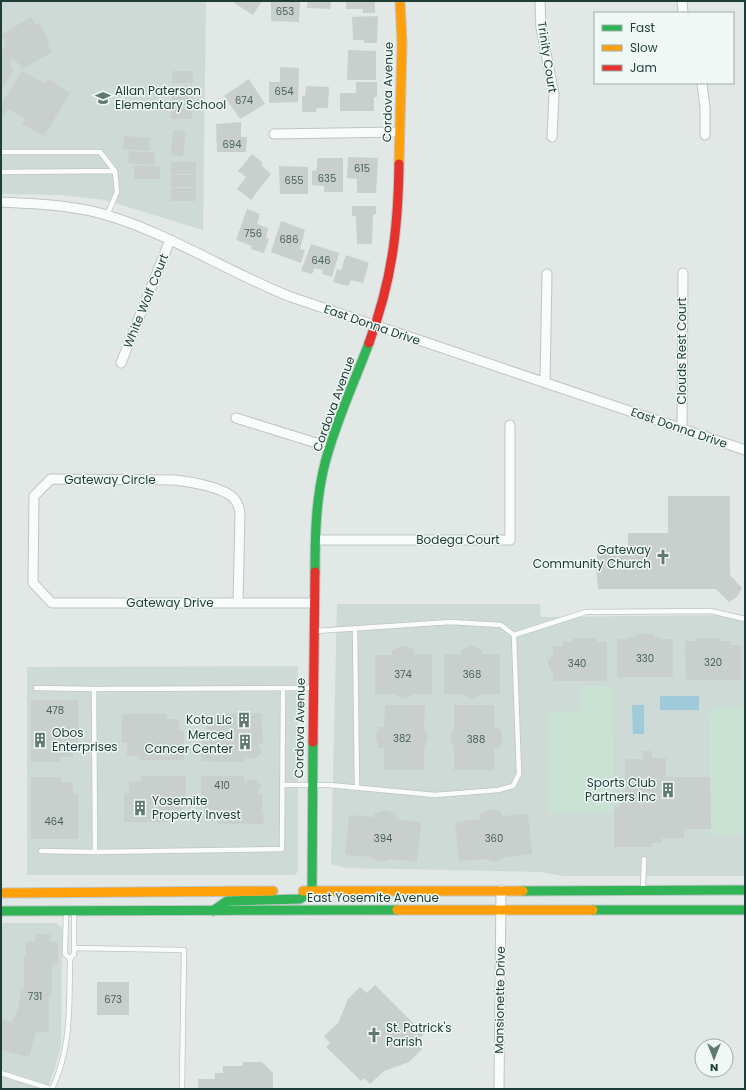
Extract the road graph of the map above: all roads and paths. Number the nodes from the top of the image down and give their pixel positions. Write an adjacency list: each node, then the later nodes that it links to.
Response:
1 (400, 1): 6 (main road, Cordova Avenue)
2 (540, 1): 9 (street, Trinity Court)
3 (682, 1): 4 (street)
4 (683, 12)
5 (702, 84): 8 (street)
6 (399, 132): 7 (street); 18 (main road, Cordova Avenue)
7 (274, 134)
8 (705, 135)
9 (552, 137)
10 (1, 152): 11 (lane)
11 (115, 171): 12 (lane); 14 (lane)
12 (1, 172)
13 (1, 202): 14 (street, East Donna Drive)
14 (107, 215): 15 (street, East Donna Drive)
15 (170, 240): 18 (street, East Donna Drive); 19 (street, White Wolf Court)
16 (683, 273): 23 (street, Clouds Rest Court)
17 (548, 274): 20 (street)
18 (375, 326): 20 (street, East Donna Drive); 24 (main road, Cordova Avenue)
19 (121, 363)
20 (546, 383): 23 (street, East Donna Drive)
21 (236, 418): 24 (street)
22 (510, 425): 26 (street, Bodega Court)
23 (682, 430): 25 (street, East Donna Drive)
24 (329, 447): 26 (main road, Cordova Avenue)
25 (745, 450)
26 (315, 540): 29 (main road, Cordova Avenue)
27 (33, 583): 28 (street, Gateway Drive); 28 (street, Gateway Circle)
28 (238, 603): 29 (street, Gateway Drive)
29 (314, 603): 32 (main road, Cordova Avenue)
30 (745, 619): 33 (lane)
31 (355, 628): 32 (lane); 33 (lane); 40 (lane)
32 (314, 631): 36 (main road, Cordova Avenue)
33 (514, 635): 40 (lane)
34 (36, 688): 37 (lane)
35 (283, 688): 36 (lane); 37 (lane); 39 (lane)
36 (313, 688): 38 (main road, Cordova Avenue)
37 (94, 689): 42 (lane)
38 (312, 785): 39 (lane); 40 (lane); 47 (main road, Cordova Avenue)
39 (283, 786): 42 (lane)
40 (357, 788)
41 (41, 851): 42 (lane)
42 (95, 852)
43 (644, 859): 45 (lane)
44 (501, 890): 45 (main road, East Yosemite Avenue); 47 (main road, East Yosemite Avenue); 52 (street, Mansionette Drive)
45 (643, 890): 46 (main road, East Yosemite Avenue)
46 (745, 890)
47 (312, 891): 48 (main road, East Yosemite Avenue); 51 (main road)
48 (1, 893)
49 (745, 910): 52 (main road, East Yosemite Avenue)
50 (1, 911): 53 (main road, East Yosemite Avenue)
51 (213, 911): 52 (main road, East Yosemite Avenue); 53 (main road, East Yosemite Avenue)
52 (501, 911): 59 (street, Mansionette Drive)
53 (70, 912): 54 (lane); 55 (lane)
54 (74, 948): 55 (lane); 58 (lane)
55 (70, 959): 57 (lane)
56 (1, 1073): 57 (lane)
57 (52, 1089)
58 (182, 1089)
59 (499, 1089)

